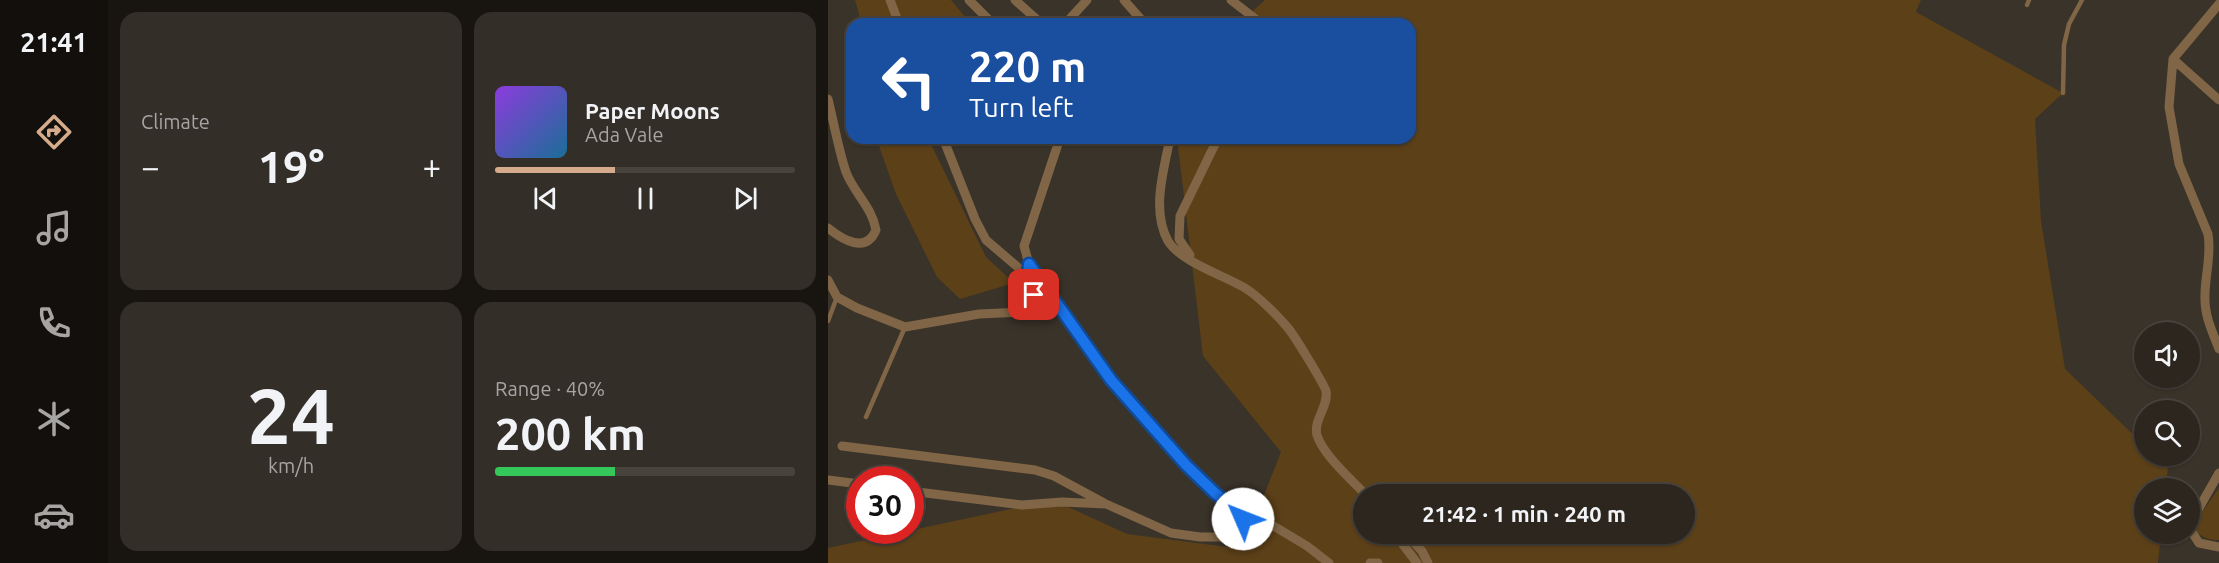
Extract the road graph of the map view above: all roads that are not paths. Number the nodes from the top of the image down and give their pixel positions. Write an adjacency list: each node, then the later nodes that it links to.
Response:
1 (890, 0): 9 (street)
2 (969, 0): 10 (street)
3 (1016, 0): 11 (street)
4 (1087, 0): 12 (street)
5 (1124, 0): 13 (street)
6 (1231, 0): 14 (street)
7 (2082, 0): 16 (lane)
8 (2219, 4): 15 (street)
9 (897, 18)
10 (987, 18)
11 (1036, 18)
12 (1070, 18)
13 (1140, 18)
14 (1254, 18)
15 (2173, 59): 18 (street); 31 (street)
16 (2062, 93)
17 (828, 99): 23 (street)
18 (2219, 100)
19 (945, 144): 26 (street)
20 (1058, 144): 24 (street)
21 (1169, 144): 25 (street)
22 (1215, 144): 25 (street)
23 (828, 228)
24 (1029, 264): 26 (street); 41 (street)
25 (1200, 266): 37 (street)
26 (1028, 276): 30 (street)
27 (828, 280): 28 (street)
28 (837, 297): 29 (lane); 30 (street)
29 (828, 321)
30 (905, 327): 32 (lane)
31 (2219, 349)
32 (866, 417)
33 (842, 446): 39 (street)
34 (2219, 472): 40 (street)
35 (828, 480): 36 (street)
36 (846, 482)
37 (1356, 484)
38 (924, 493): 39 (street)
39 (1106, 504): 41 (street)
40 (2200, 506)
41 (1243, 515): 46 (street)
42 (2200, 543): 45 (street)
43 (1403, 544): 49 (street)
44 (1415, 544): 50 (street)
45 (2219, 547)
46 (1329, 563)
47 (1370, 563): 48 (street)
48 (1378, 563)
49 (1417, 563)
50 (1428, 563)

